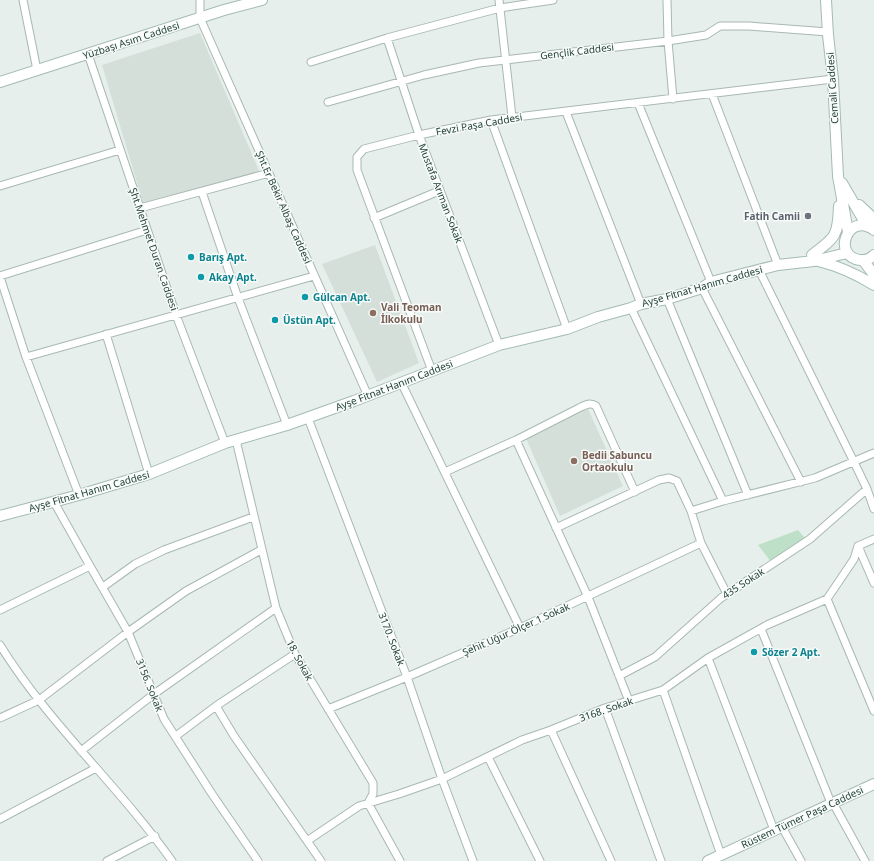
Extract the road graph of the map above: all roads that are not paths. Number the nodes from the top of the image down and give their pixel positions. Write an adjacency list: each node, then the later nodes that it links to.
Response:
1 (23, 0): 15 (street)
2 (200, 0): 8 (street)
3 (262, 0): 8 (street, Yüzbaşı Asım Caddesi)
4 (553, 0): 7 (street)
5 (667, 0): 11 (street)
6 (826, 0): 9 (street, Cemali Caddesi)
7 (500, 4): 10 (street); 13 (street)
8 (200, 18): 12 (street, Yüzbaşı Asım Caddesi); 28 (street, Şht.Er Bekir Albaş Caddesi)
9 (828, 32): 11 (street, Gençlik Caddesi); 16 (street, Cemali Caddesi)
10 (388, 38): 14 (street); 17 (street, Mustafa Arıman Sokak)
11 (668, 41): 13 (street, Gençlik Caddesi); 20 (street)
12 (88, 54): 15 (street, Yüzbaşı Asım Caddesi); 27 (street, Şht.Mehmet Duran Caddesi)
13 (505, 59): 17 (street, Gençlik Caddesi); 24 (street)
14 (311, 62)
15 (37, 70): 18 (street, Yüzbaşı Asım Caddesi)
16 (833, 79): 19 (street, Fevzi Paşa Caddesi); 30 (street, Cemali Caddesi)
17 (401, 81): 21 (street, Gençlik Caddesi); 26 (street, Mustafa Arıman Sokak)
18 (0, 82)
19 (712, 94): 20 (street, Fevzi Paşa Caddesi); 42 (street)
20 (673, 99): 22 (street, Fevzi Paşa Caddesi)
21 (328, 102)
22 (638, 103): 23 (street, Fevzi Paşa Caddesi); 47 (street)
23 (566, 112): 24 (street, Fevzi Paşa Caddesi); 51 (street)
24 (512, 117): 25 (street, Fevzi Paşa Caddesi)
25 (491, 120): 26 (street, Fevzi Paşa Caddesi); 53 (street)
26 (419, 135): 31 (street, Mustafa Arıman Sokak); 34 (street, Fevzi Paşa Caddesi)
27 (120, 150): 29 (street); 33 (street, Şht.Mehmet Duran Caddesi)
28 (269, 173): 32 (street); 45 (street, Şht.Er Bekir Albaş Caddesi)
29 (0, 186)
30 (843, 189): 35 (street, Cemali Caddesi); 37 (street, Cemali Caddesi); 40 (street)
31 (439, 191): 34 (street); 55 (street, Mustafa Arıman Sokak)
32 (202, 192): 33 (street); 49 (street)
33 (140, 208): 36 (street, Şht.Mehmet Duran Caddesi)
34 (374, 218): 57 (street, Fevzi Paşa Caddesi)
35 (872, 225): 37 (street, Ayşe Fitnat Hanım Caddesi)
36 (147, 230): 46 (street); 52 (street, Şht.Mehmet Duran Caddesi)
37 (846, 237): 38 (street); 40 (street, Ayşe Fitnat Hanım Caddesi)
38 (847, 253): 40 (street, Ayşe Fitnat Hanım Caddesi); 41 (street)
39 (874, 255): 41 (street)
40 (813, 258): 42 (street, Ayşe Fitnat Hanım Caddesi); 48 (street)
41 (863, 260): 44 (street)
42 (778, 265): 43 (street, Ayşe Fitnat Hanım Caddesi)
43 (759, 270): 47 (street, Ayşe Fitnat Hanım Caddesi); 66 (street)
44 (874, 275)
45 (314, 276): 49 (street); 59 (street, Şht.Er Bekir Albaş Caddesi)
46 (0, 277): 56 (street)
47 (706, 285): 50 (street, Ayşe Fitnat Hanım Caddesi); 69 (street)
48 (874, 285)
49 (238, 298): 52 (street); 61 (street)
50 (666, 299): 51 (street, Ayşe Fitnat Hanım Caddesi); 73 (street)
51 (636, 306): 53 (street, Ayşe Fitnat Hanım Caddesi); 74 (street)
52 (176, 315): 54 (street); 64 (street, Şht.Mehmet Duran Caddesi)
53 (567, 329): 55 (street, Ayşe Fitnat Hanım Caddesi)
54 (106, 334): 56 (street); 68 (street)
55 (499, 345): 57 (street, Ayşe Fitnat Hanım Caddesi)
56 (26, 357): 72 (street)
57 (432, 371): 58 (street, Ayşe Fitnat Hanım Caddesi)
58 (401, 382): 59 (street, Ayşe Fitnat Hanım Caddesi); 67 (street)
59 (368, 396): 60 (street, Ayşe Fitnat Hanım Caddesi)
60 (308, 418): 61 (street, Ayşe Fitnat Hanım Caddesi); 100 (street, 3170. Sokak)
61 (287, 425): 62 (street, Ayşe Fitnat Hanım Caddesi)
62 (236, 440): 64 (street, Ayşe Fitnat Hanım Caddesi); 79 (street, 18. Sokak)
63 (516, 440): 67 (street); 71 (street); 80 (street)
64 (225, 443): 68 (street, Ayşe Fitnat Hanım Caddesi)
65 (874, 453): 66 (street)
66 (854, 462): 69 (street); 70 (street)
67 (445, 472): 93 (street)
68 (149, 474): 72 (street, Ayşe Fitnat Hanım Caddesi)
69 (801, 482): 73 (street)
70 (866, 489): 76 (street); 88 (street, 435 Sokak)
71 (635, 492): 77 (street); 80 (street)
72 (79, 495): 75 (street, Ayşe Fitnat Hanım Caddesi)
73 (748, 495): 74 (street)
74 (723, 501): 77 (street)
75 (54, 502): 78 (street, Ayşe Fitnat Hanım Caddesi); 85 (street, 3156. Sokak)
76 (874, 509)
77 (691, 511): 82 (street)
78 (0, 516)
79 (253, 517): 84 (street, 18. Sokak); 87 (street)
80 (556, 528): 89 (street)
81 (874, 539): 83 (street)
82 (702, 543): 88 (street); 89 (street, Şehit Uğur Ölçer 1 Sokak)
83 (858, 546): 86 (street); 90 (street)
84 (261, 550): 91 (street, 18. Sokak); 95 (street)
85 (90, 566): 87 (street, 3156. Sokak); 92 (street)
86 (874, 583)
87 (103, 587): 95 (street, 3156. Sokak)
88 (727, 594): 99 (street, 435 Sokak)
89 (588, 597): 93 (street, Şehit Uğur Ölçer 1 Sokak); 99 (street)
90 (828, 599): 94 (street, 3168. Sokak); 108 (street)
91 (276, 608): 97 (street, 18. Sokak); 102 (street)
92 (0, 610)
93 (520, 628): 100 (street, Şehit Uğur Ölçer 1 Sokak)
94 (760, 629): 98 (street, 3168. Sokak); 118 (street)
95 (128, 632): 102 (street, 3156. Sokak); 103 (street)
96 (0, 646): 103 (street)
97 (295, 654): 105 (street); 107 (street, 18. Sokak)
98 (708, 658): 101 (street, 3168. Sokak); 120 (street)
99 (619, 676): 104 (street)
100 (407, 677): 107 (street, Şehit Uğur Ölçer 1 Sokak); 115 (street, 3170. Sokak)
101 (663, 690): 104 (street, 3168. Sokak); 123 (street)
102 (154, 694): 111 (street, 3156. Sokak); 112 (street)
103 (40, 700): 109 (street); 112 (street)
104 (629, 701): 106 (street, 3168. Sokak)
105 (216, 706): 111 (street); 122 (street)
106 (604, 708): 110 (street, 3168. Sokak); 132 (street)
107 (328, 709): 117 (street, 18. Sokak)
108 (874, 712)
109 (0, 718)
110 (551, 730): 113 (street, 3168. Sokak); 131 (street)
111 (176, 736): 126 (street, 3156. Sokak)
112 (81, 751): 114 (street)
113 (488, 757): 115 (street, 3168. Sokak); 130 (street)
114 (96, 768): 119 (street); 121 (street)
115 (442, 779): 117 (street, 3168. Sokak); 129 (street, 3170. Sokak)
116 (873, 787): 118 (street, Rüstem Tümer Paşa Caddesi)
117 (368, 803): 122 (street, 3168. Sokak); 128 (street)
118 (832, 803): 120 (street, Rüstem Tümer Paşa Caddesi); 134 (street)
119 (0, 819)
120 (778, 828): 123 (street, Rüstem Tümer Paşa Caddesi); 133 (street)
121 (155, 836): 124 (street); 125 (street)
122 (306, 841): 127 (street)
123 (715, 859)
124 (107, 861)
125 (172, 861)
126 (258, 861)
127 (321, 861)
128 (400, 861)
129 (473, 861)
130 (540, 861)
131 (610, 861)
132 (661, 861)
133 (801, 861)
134 (865, 861)

